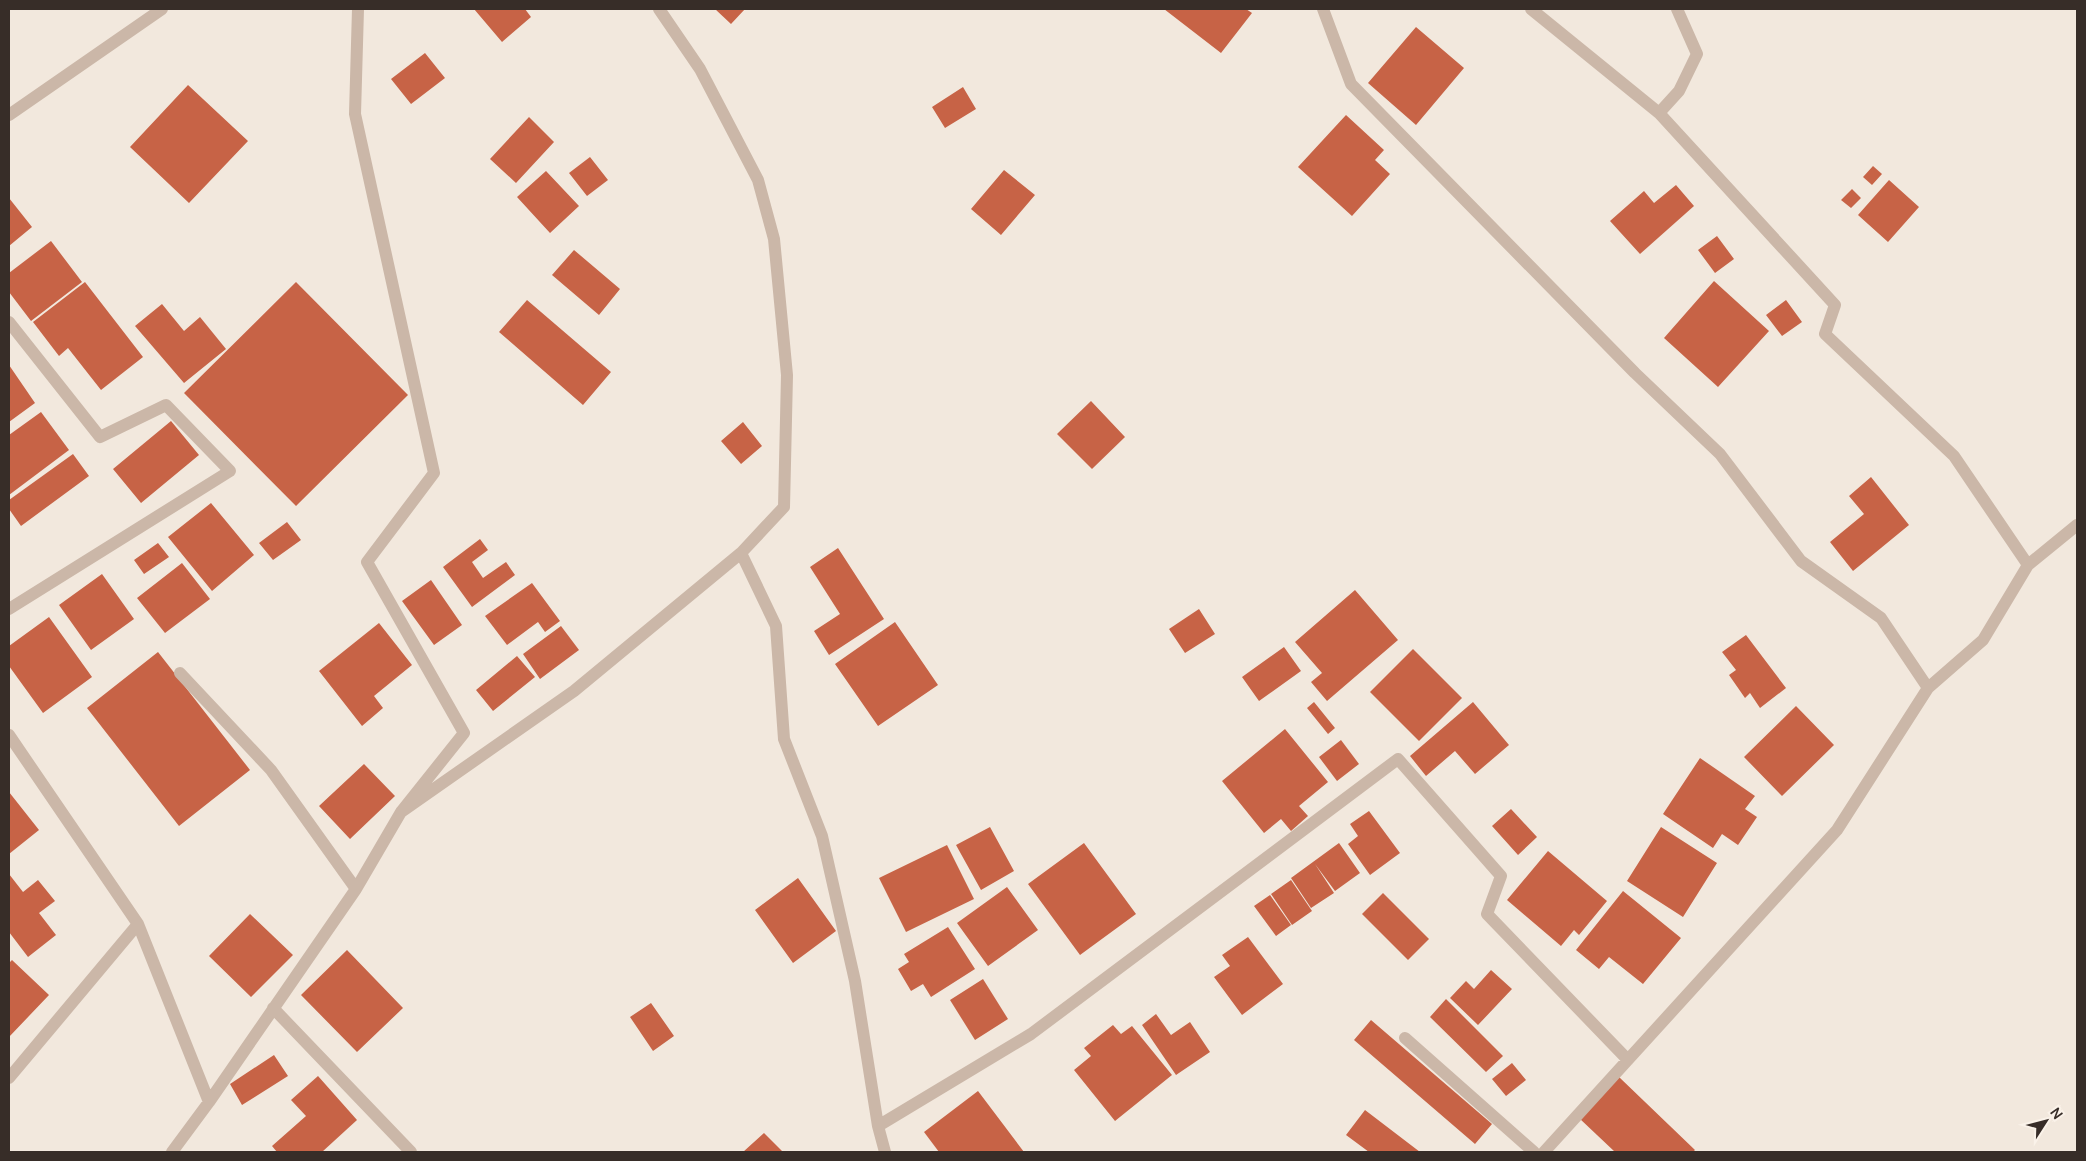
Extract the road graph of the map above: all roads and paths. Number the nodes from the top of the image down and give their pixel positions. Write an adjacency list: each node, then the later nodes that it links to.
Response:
1 (162, 9): 8 (street)
2 (358, 9): 17 (street)
3 (659, 9): 11 (street)
4 (1323, 9): 15 (street)
5 (1531, 9): 7 (street)
6 (1677, 9): 7 (street)
7 (1659, 113): 12 (street)
8 (9, 115)
9 (9, 322): 13 (street)
10 (2077, 525): 12 (street)
11 (741, 553): 17 (street); 25 (street)
12 (2028, 565): 15 (street)
13 (9, 609)
14 (180, 673): 18 (street)
15 (1928, 688): 22 (street)
16 (9, 735): 19 (street)
17 (401, 812): 18 (street)
18 (356, 889): 20 (street)
19 (138, 924): 23 (street); 24 (street)
20 (273, 1008): 24 (street); 27 (street)
21 (1405, 1038): 29 (street)
22 (1628, 1060): 25 (street); 30 (street)
23 (9, 1078)
24 (209, 1102): 26 (street)
25 (878, 1126): 28 (street)
26 (172, 1152)
27 (411, 1152)
28 (884, 1152)
29 (1534, 1152)
30 (1544, 1152)

